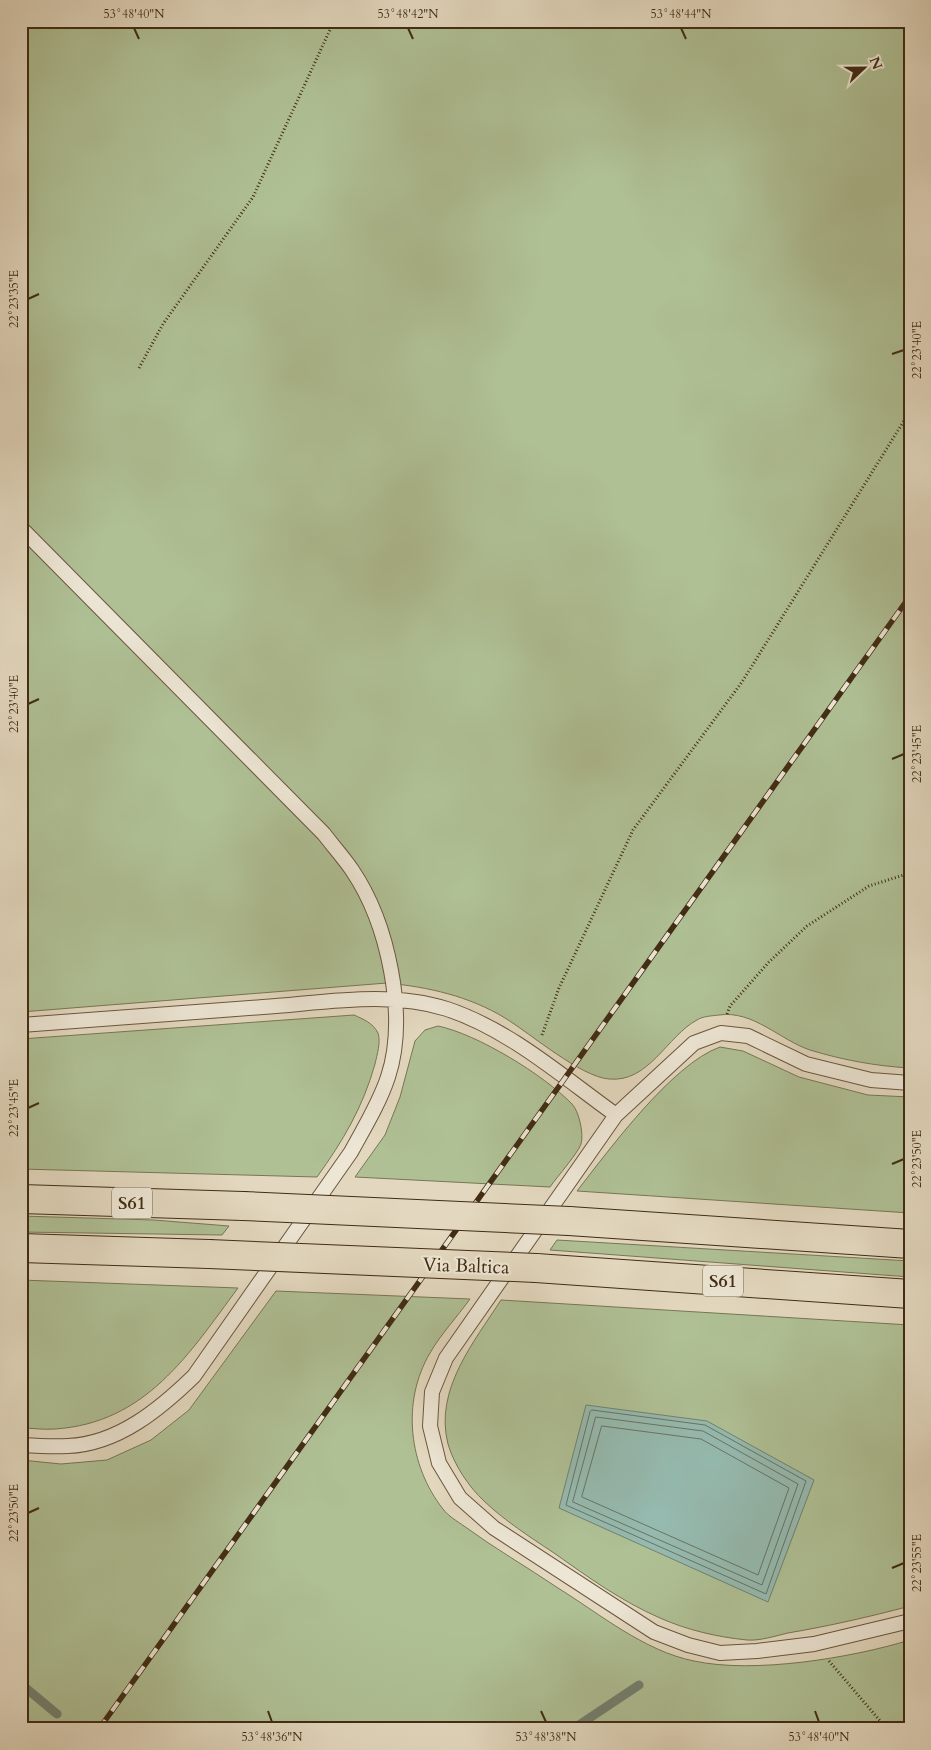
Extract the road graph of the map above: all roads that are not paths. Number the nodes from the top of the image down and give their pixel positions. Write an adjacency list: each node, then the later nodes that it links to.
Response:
1 (21, 528): 2 (lane)
2 (396, 1000): 3 (lane); 5 (lane); 10 (lane)
3 (21, 1025)
4 (910, 1083): 5 (lane)
5 (616, 1115): 11 (lane)
6 (21, 1199): 7 (highway, S61, bridge)
7 (910, 1244)
8 (21, 1248): 9 (highway, Via Baltica / S61, bridge)
9 (910, 1294)
10 (21, 1446)
11 (910, 1622)

